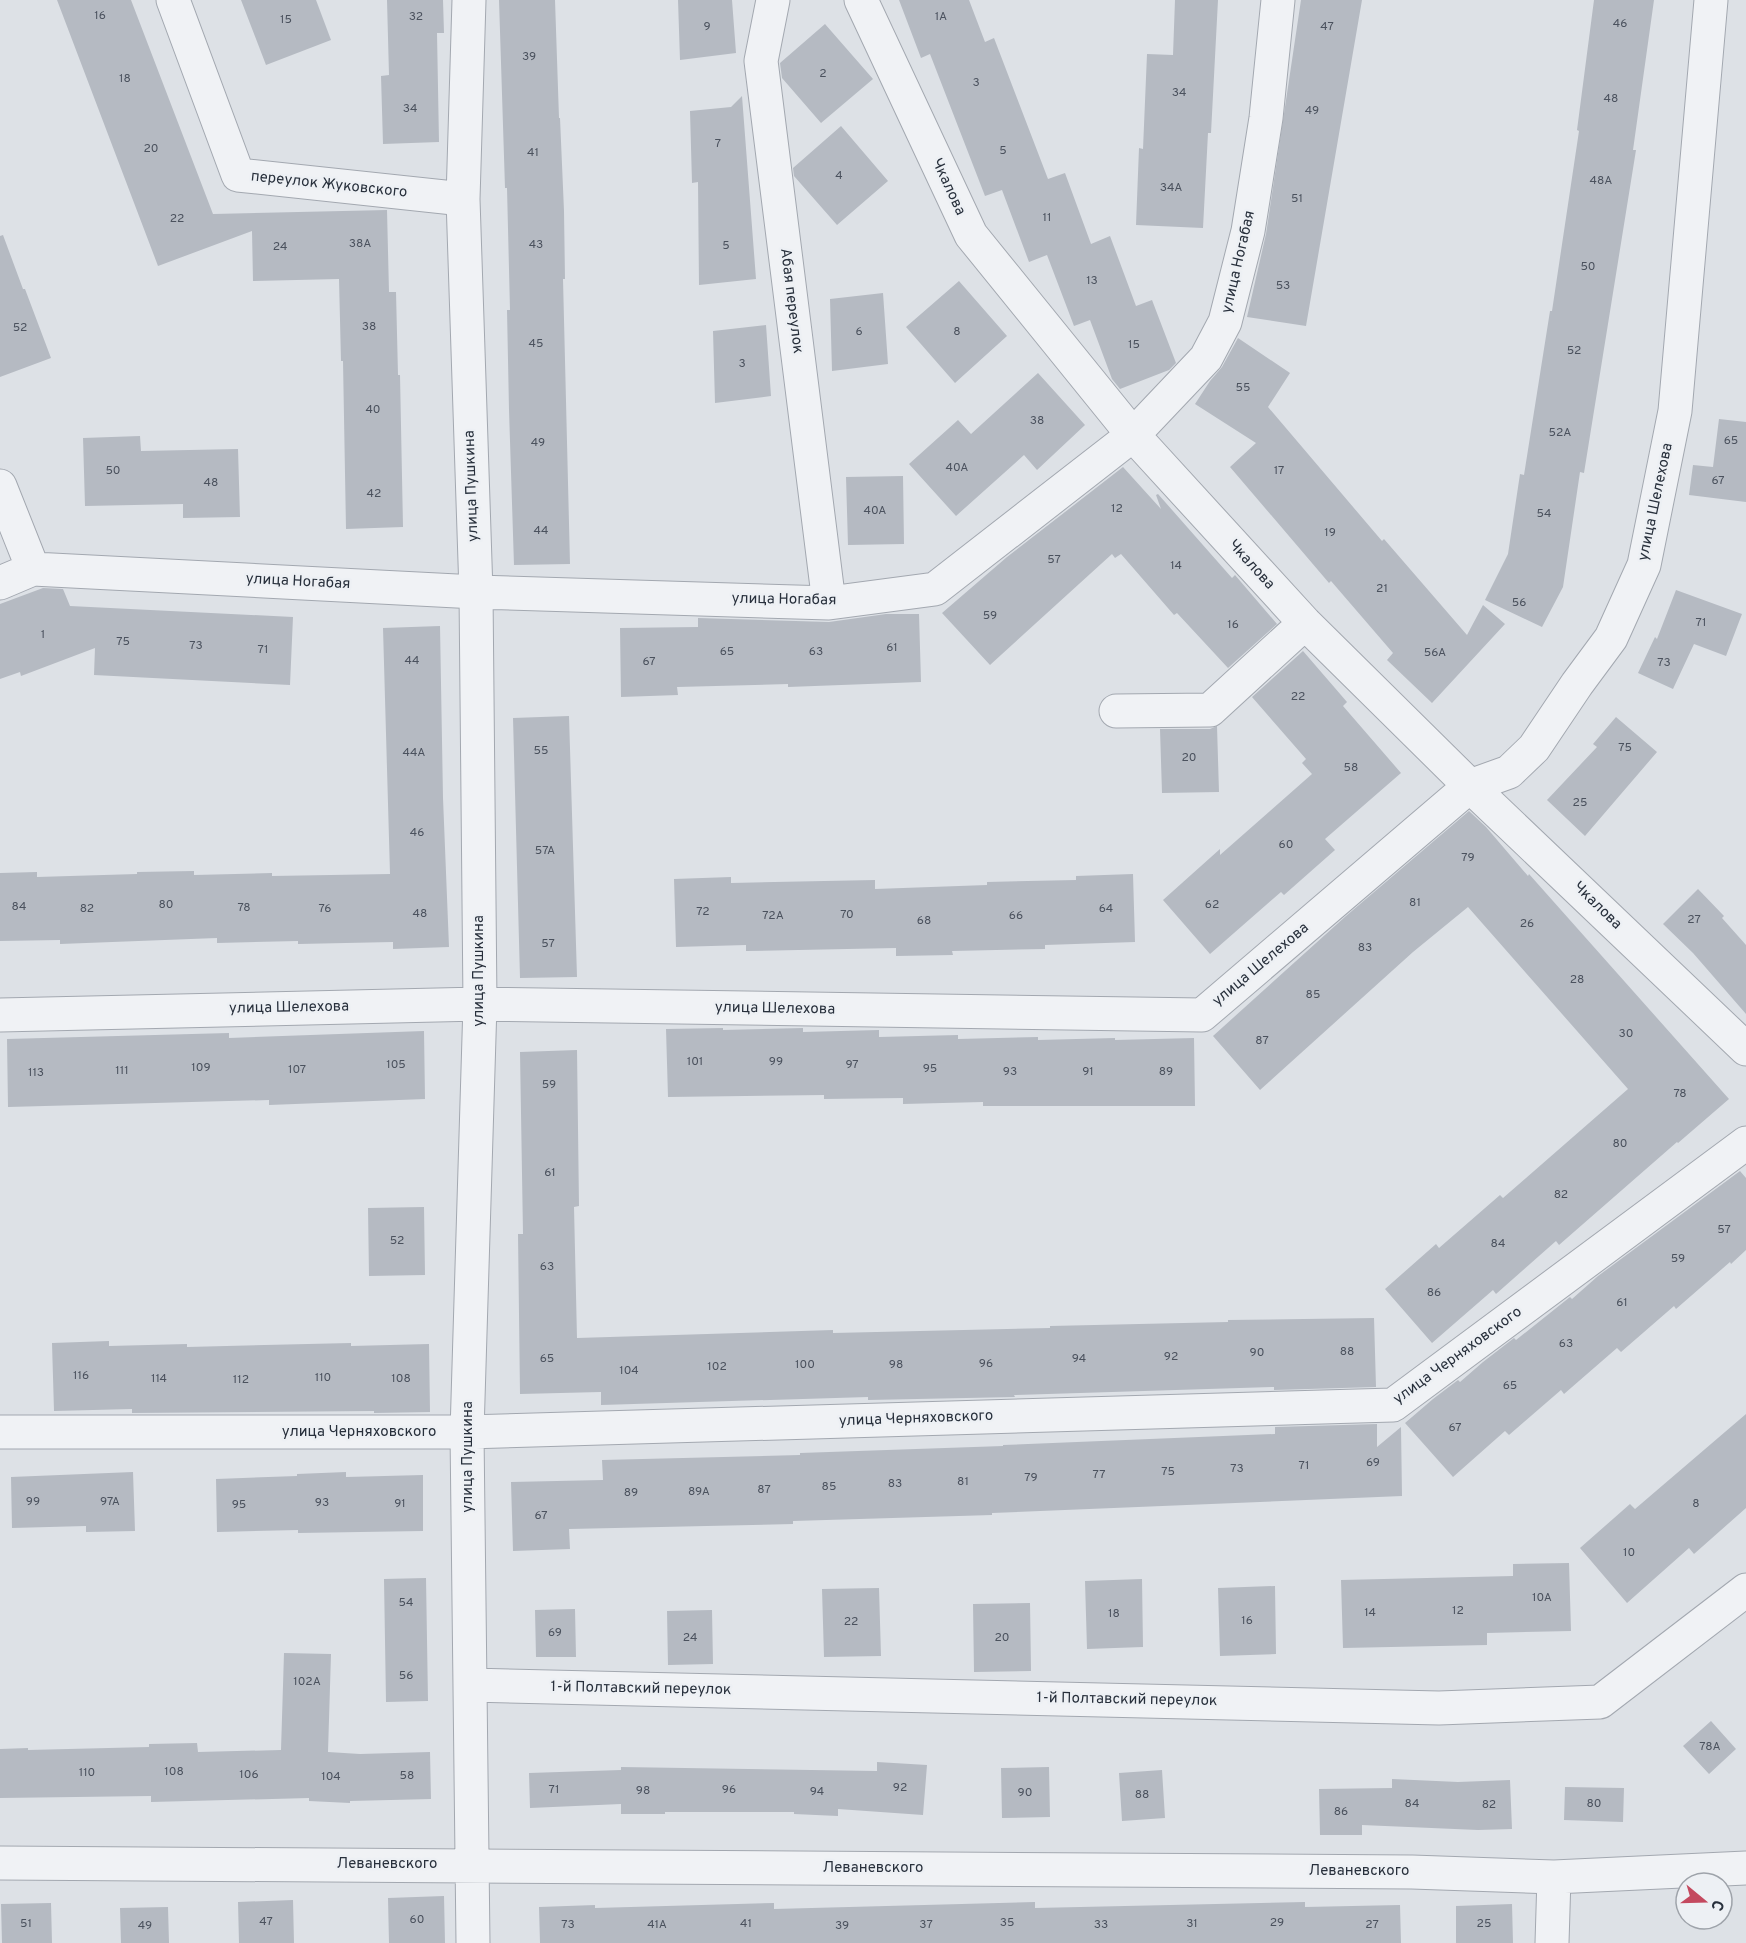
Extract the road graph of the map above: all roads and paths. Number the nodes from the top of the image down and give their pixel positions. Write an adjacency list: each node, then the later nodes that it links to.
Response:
1 (173, 0): 7 (street, переулок Жуковского)
2 (469, 0): 7 (street, улица Пушкина)
3 (773, 0): 13 (street, Абая переулок)
4 (861, 0): 8 (street, Чкалова)
5 (1278, 0): 8 (street, улица Ногабая)
6 (1711, 0): 16 (street, улица Шелехова)
7 (463, 199): 12 (street, улица Пушкина)
8 (1133, 435): 13 (street, улица Ногабая); 14 (street, Чкалова)
9 (0, 486): 10 (street)
10 (33, 569): 11 (street); 12 (street, улица Ногабая)
11 (0, 583)
12 (476, 592): 13 (street, улица Ногабая); 17 (street, улица Пушкина)
13 (829, 603)
14 (1305, 623): 15 (street); 16 (street, Чкалова)
15 (1116, 711)
16 (1470, 786): 17 (street, улица Шелехова); 19 (street, Чкалова)
17 (480, 1004): 18 (street, улица Шелехова); 22 (street, улица Пушкина)
18 (0, 1014)
19 (1746, 1049)
20 (1746, 1143): 22 (street, улица Черняховского)
21 (0, 1431): 22 (street, улица Черняховского)
22 (467, 1432): 24 (street, улица Пушкина)
23 (1746, 1590): 24 (street, 1-й Полтавский переулок)
24 (470, 1685): 26 (street, улица Пушкина)
25 (0, 1863): 26 (street, Леваневского)
26 (472, 1865): 28 (street, Леваневского); 29 (street, улица Пушкина)
27 (1746, 1868): 28 (street, Леваневского)
28 (1554, 1878): 30 (street)
29 (473, 1943)
30 (1552, 1943)

